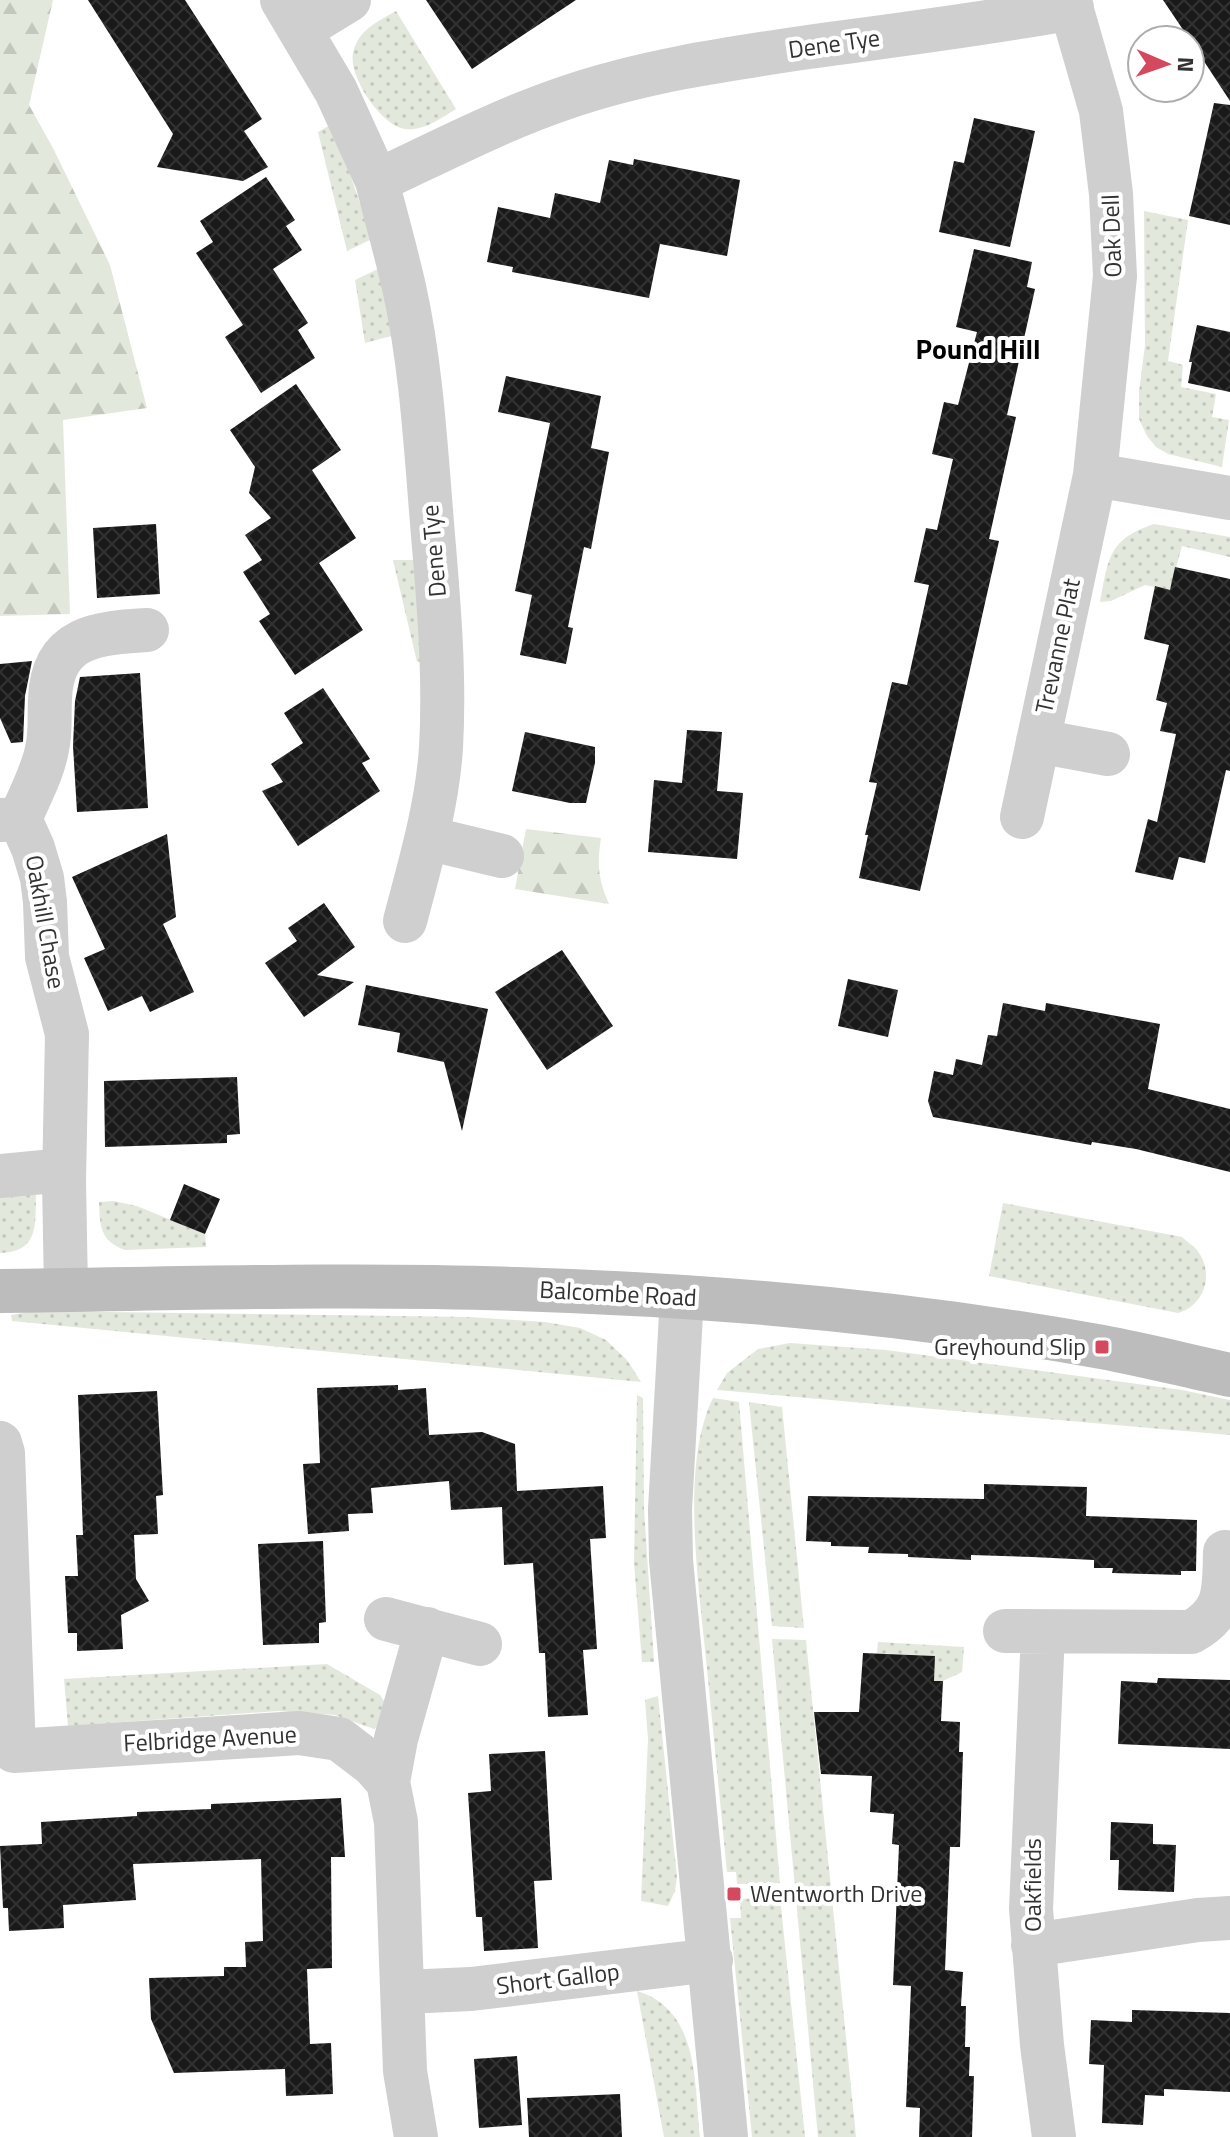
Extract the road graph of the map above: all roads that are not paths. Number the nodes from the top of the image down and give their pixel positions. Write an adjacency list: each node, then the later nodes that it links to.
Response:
1 (349, 0): 3 (street)
2 (1071, 4): 4 (street, Dene Tye); 5 (street, Oak Dell)
3 (291, 15): 4 (street, Dene Tye)
4 (377, 181): 12 (street, Dene Tye)
5 (1095, 475): 6 (street); 8 (street, Trevanne Plat)
6 (1230, 498)
7 (147, 630): 11 (street, Oakhill Chase)
8 (1038, 741): 9 (street); 10 (street, Trevanne Plat)
9 (1108, 754)
10 (1022, 817)
11 (10, 820): 15 (street, Oakhill Chase)
12 (427, 838): 13 (street); 14 (street, Dene Tye)
13 (502, 856)
14 (405, 921)
15 (64, 1170): 16 (street); 17 (street, Oakhill Chase)
16 (0, 1176)
17 (66, 1290): 18 (main road, Balcombe Road); 19 (main road, Balcombe Road)
18 (0, 1291)
19 (682, 1297): 20 (main road, Balcombe Road); 28 (street)
20 (1230, 1375)
21 (0, 1443): 24 (street, Felbridge Avenue)
22 (1225, 1552): 27 (street, Oakfields)
23 (480, 1644): 25 (street)
24 (7, 1751): 25 (street, Felbridge Avenue)
25 (388, 1782): 29 (street)
26 (1230, 1918): 27 (street)
27 (1033, 1945): 32 (street, Oakfields)
28 (711, 1960): 29 (street, Short Gallop); 31 (street)
29 (404, 1992): 30 (street)
30 (416, 2137)
31 (726, 2137)
32 (1054, 2137)

